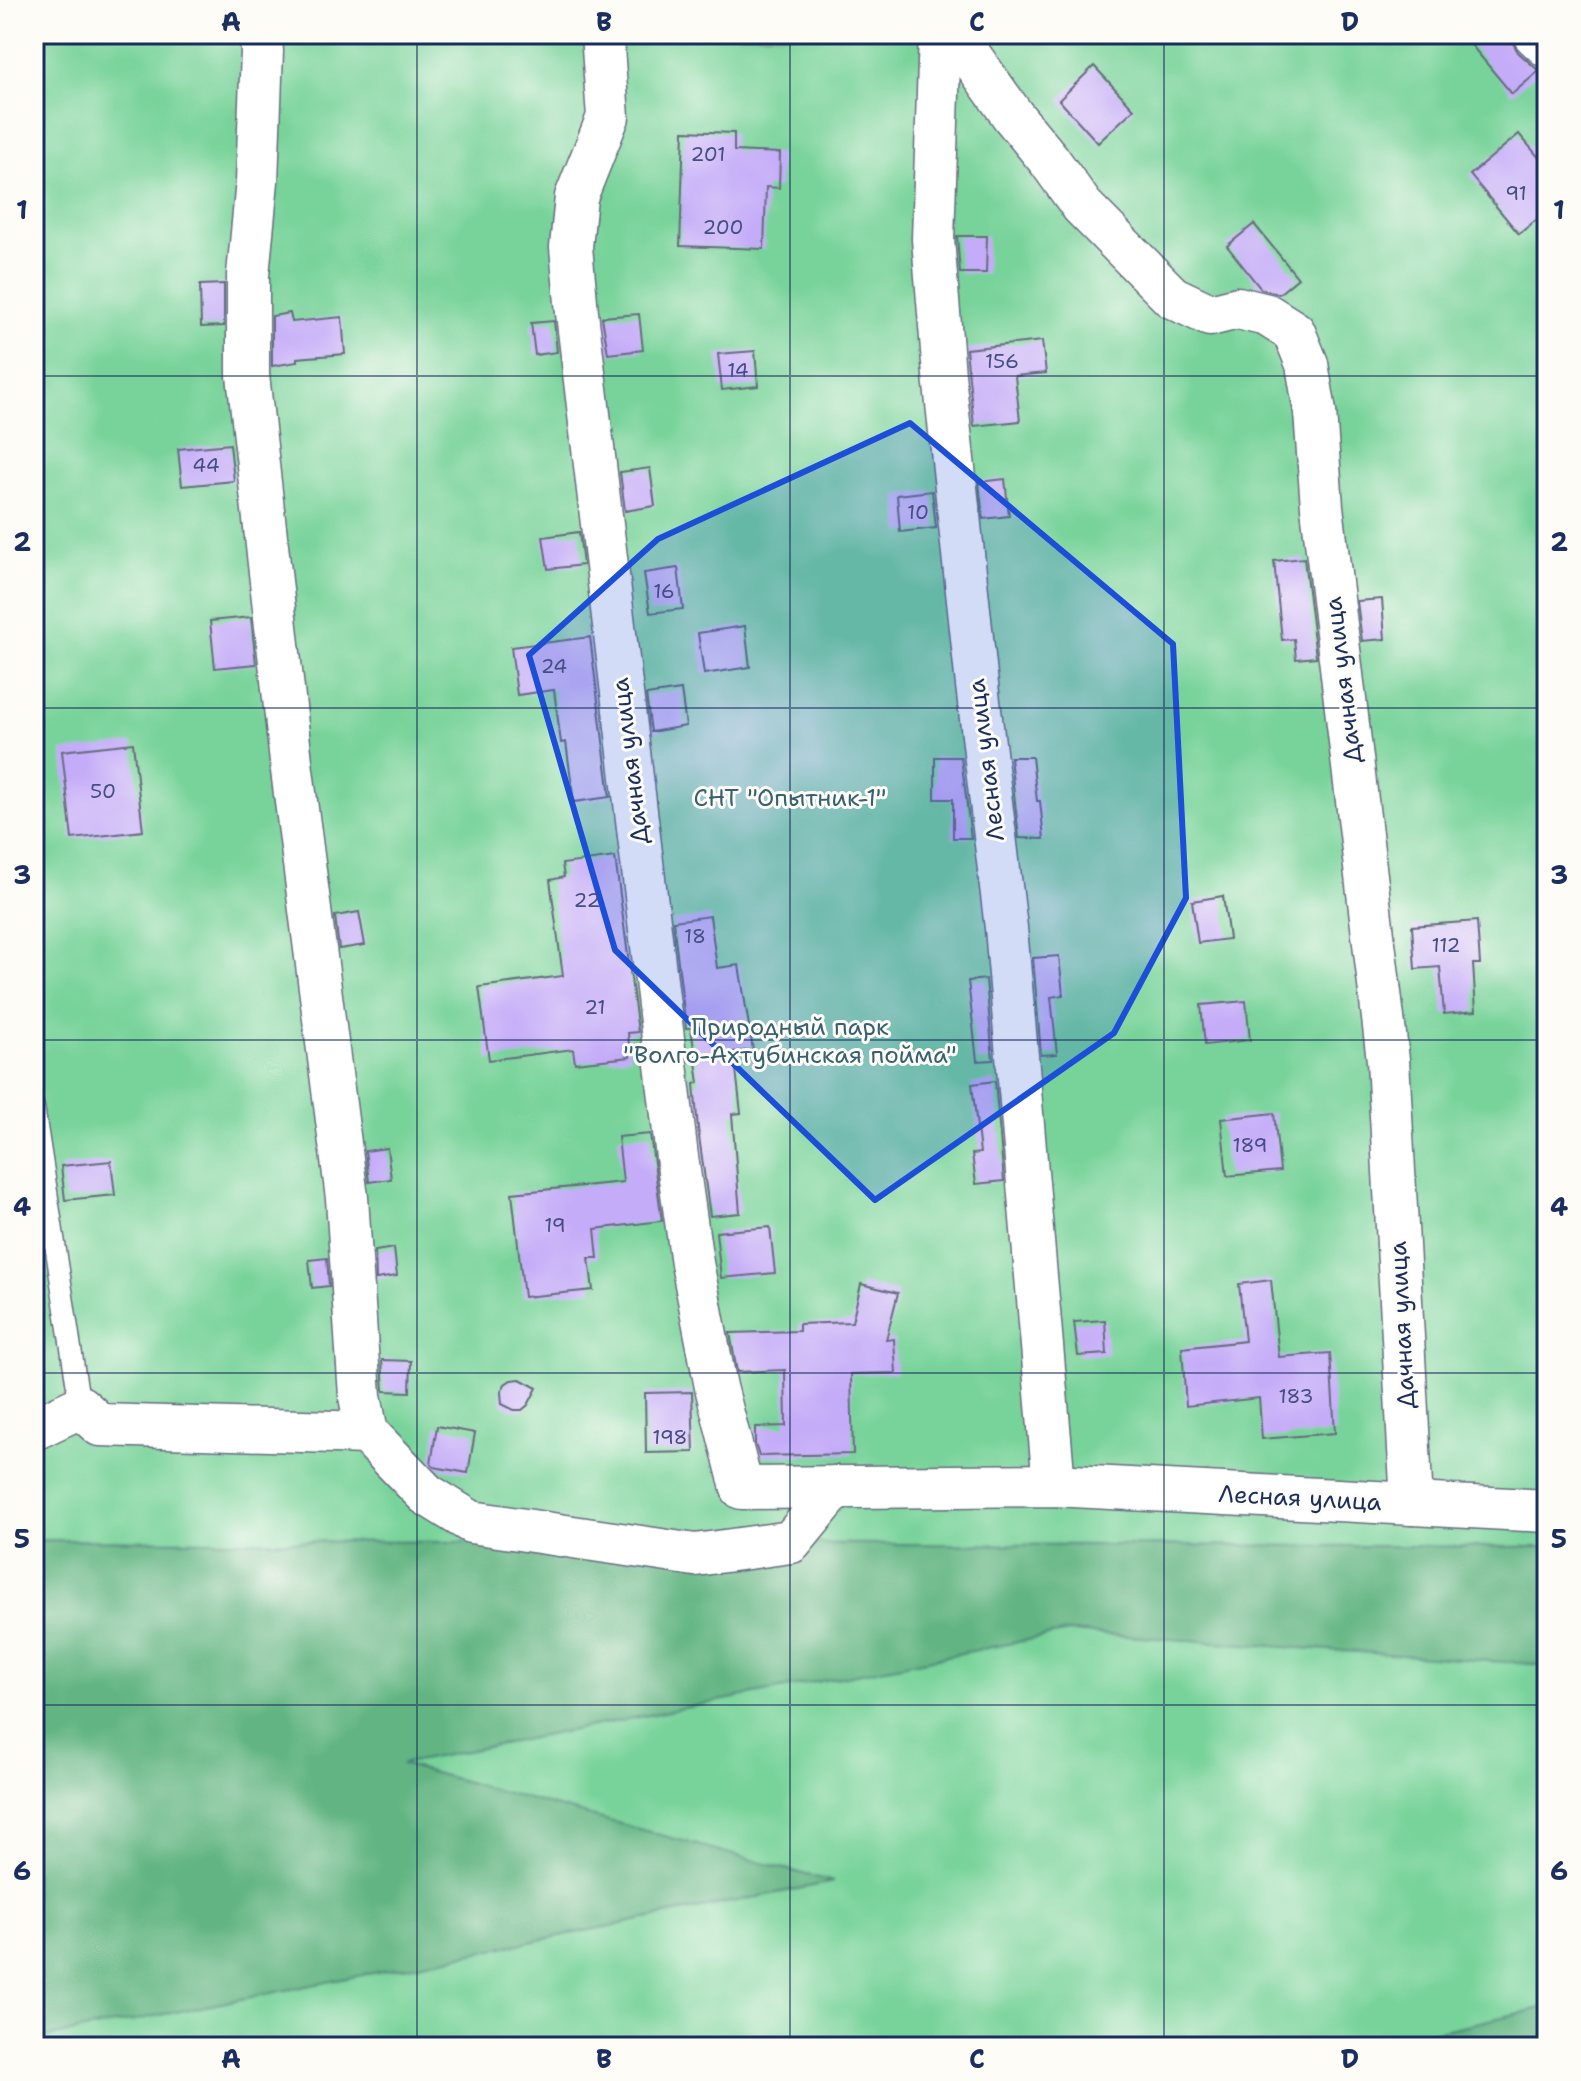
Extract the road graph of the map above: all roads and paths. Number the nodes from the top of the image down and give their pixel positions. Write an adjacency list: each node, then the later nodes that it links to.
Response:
1 (260, 34): 10 (street)
2 (602, 34): 13 (street, Дачная улица)
3 (940, 34): 11 (street, Лесная улица)
4 (958, 34): 14 (street, Дачная улица)
5 (1534, 34): 6 (street)
6 (1547, 46)
7 (34, 1107): 8 (lane)
8 (80, 1407): 9 (street); 10 (street)
9 (34, 1429)
10 (367, 1433): 12 (street)
11 (1054, 1485): 12 (street, Лесная улица); 14 (street, Лесная улица)
12 (836, 1487): 13 (street, Лесная улица)
13 (742, 1488)
14 (1412, 1504): 15 (street, Лесная улица)
15 (1547, 1511)

